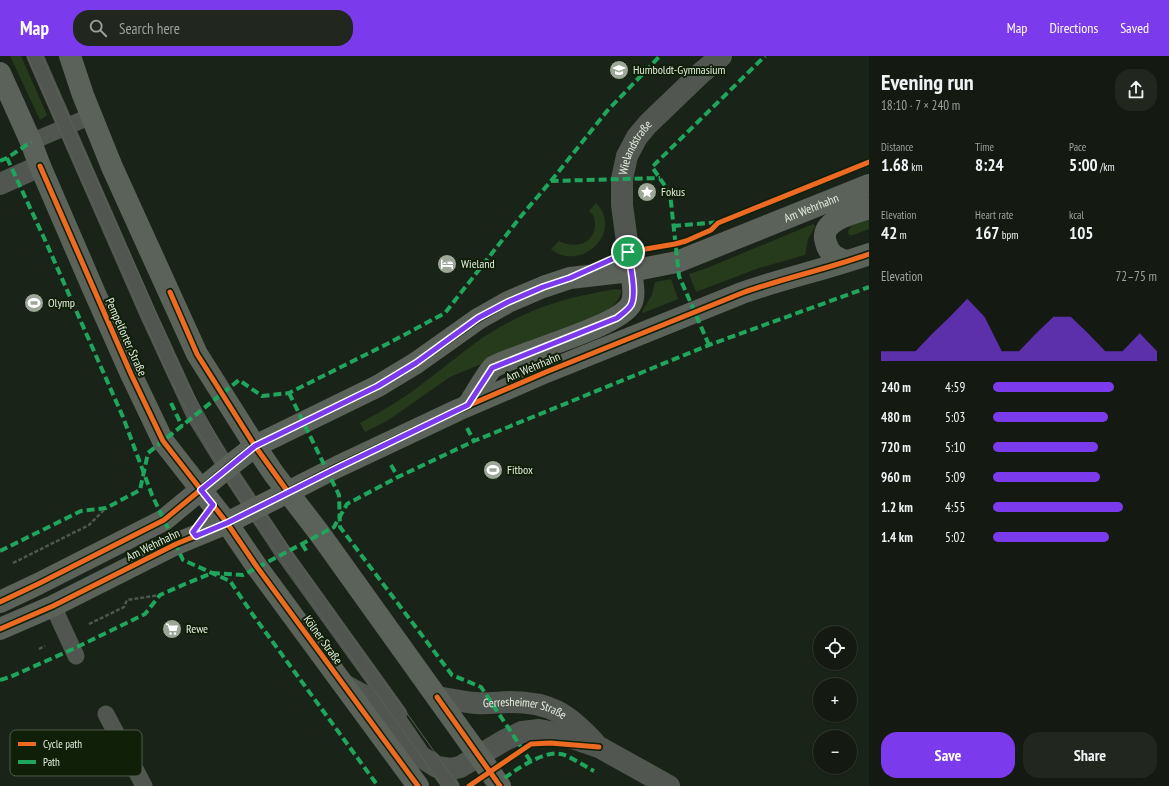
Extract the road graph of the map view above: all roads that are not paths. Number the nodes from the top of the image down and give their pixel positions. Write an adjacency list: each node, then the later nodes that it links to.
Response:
1 (35, 56): 8 (lane)
2 (59, 56): 6 (street)
3 (70, 56): 6 (street)
4 (721, 56): 16 (street, Wielandstraße)
5 (0, 73): 9 (street, Pempelforter Straße)
6 (83, 95): 7 (street)
7 (91, 116): 8 (lane); 18 (street)
8 (66, 127): 9 (lane); 19 (lane)
9 (31, 142): 10 (street, Pempelforter Straße)
10 (40, 166): 11 (street); 21 (street, Pempelforter Straße)
11 (0, 184)
12 (869, 185): 16 (street, Am Wehrhahn)
13 (869, 208): 15 (street)
14 (869, 254): 15 (street, Am Wehrhahn)
15 (846, 261): 17 (street, Am Wehrhahn)
16 (631, 271): 17 (street); 18 (street, Am Wehrhahn)
17 (468, 405): 20 (street, Am Wehrhahn)
18 (255, 446): 19 (street, Am Wehrhahn); 20 (street)
19 (227, 468): 21 (street, Am Wehrhahn); 22 (lane)
20 (288, 492): 22 (street, Am Wehrhahn); 29 (street)
21 (207, 497): 23 (street, Kölner Straße); 24 (street, Am Wehrhahn)
22 (254, 509): 23 (street, Am Wehrhahn); 34 (lane)
23 (227, 523): 25 (street, Am Wehrhahn); 28 (street, Kölner Straße)
24 (0, 602)
25 (53, 606): 26 (street, Am Wehrhahn); 27 (lane)
26 (0, 629)
27 (76, 656)
28 (344, 685): 34 (street, Kölner Straße); 37 (street, Kölner Straße)
29 (437, 697): 32 (street, Gerresheimer Straße); 33 (street)
30 (106, 714): 31 (lane)
31 (114, 730)
32 (599, 747): 33 (street, Gerresheimer Straße); 40 (street, Gerresheimer Straße)
33 (479, 756): 34 (street, Gerresheimer Straße); 39 (street)
34 (437, 767): 38 (lane)
35 (139, 776): 36 (lane)
36 (144, 786)
37 (418, 786)
38 (451, 786)
39 (500, 786)
40 (669, 786)

